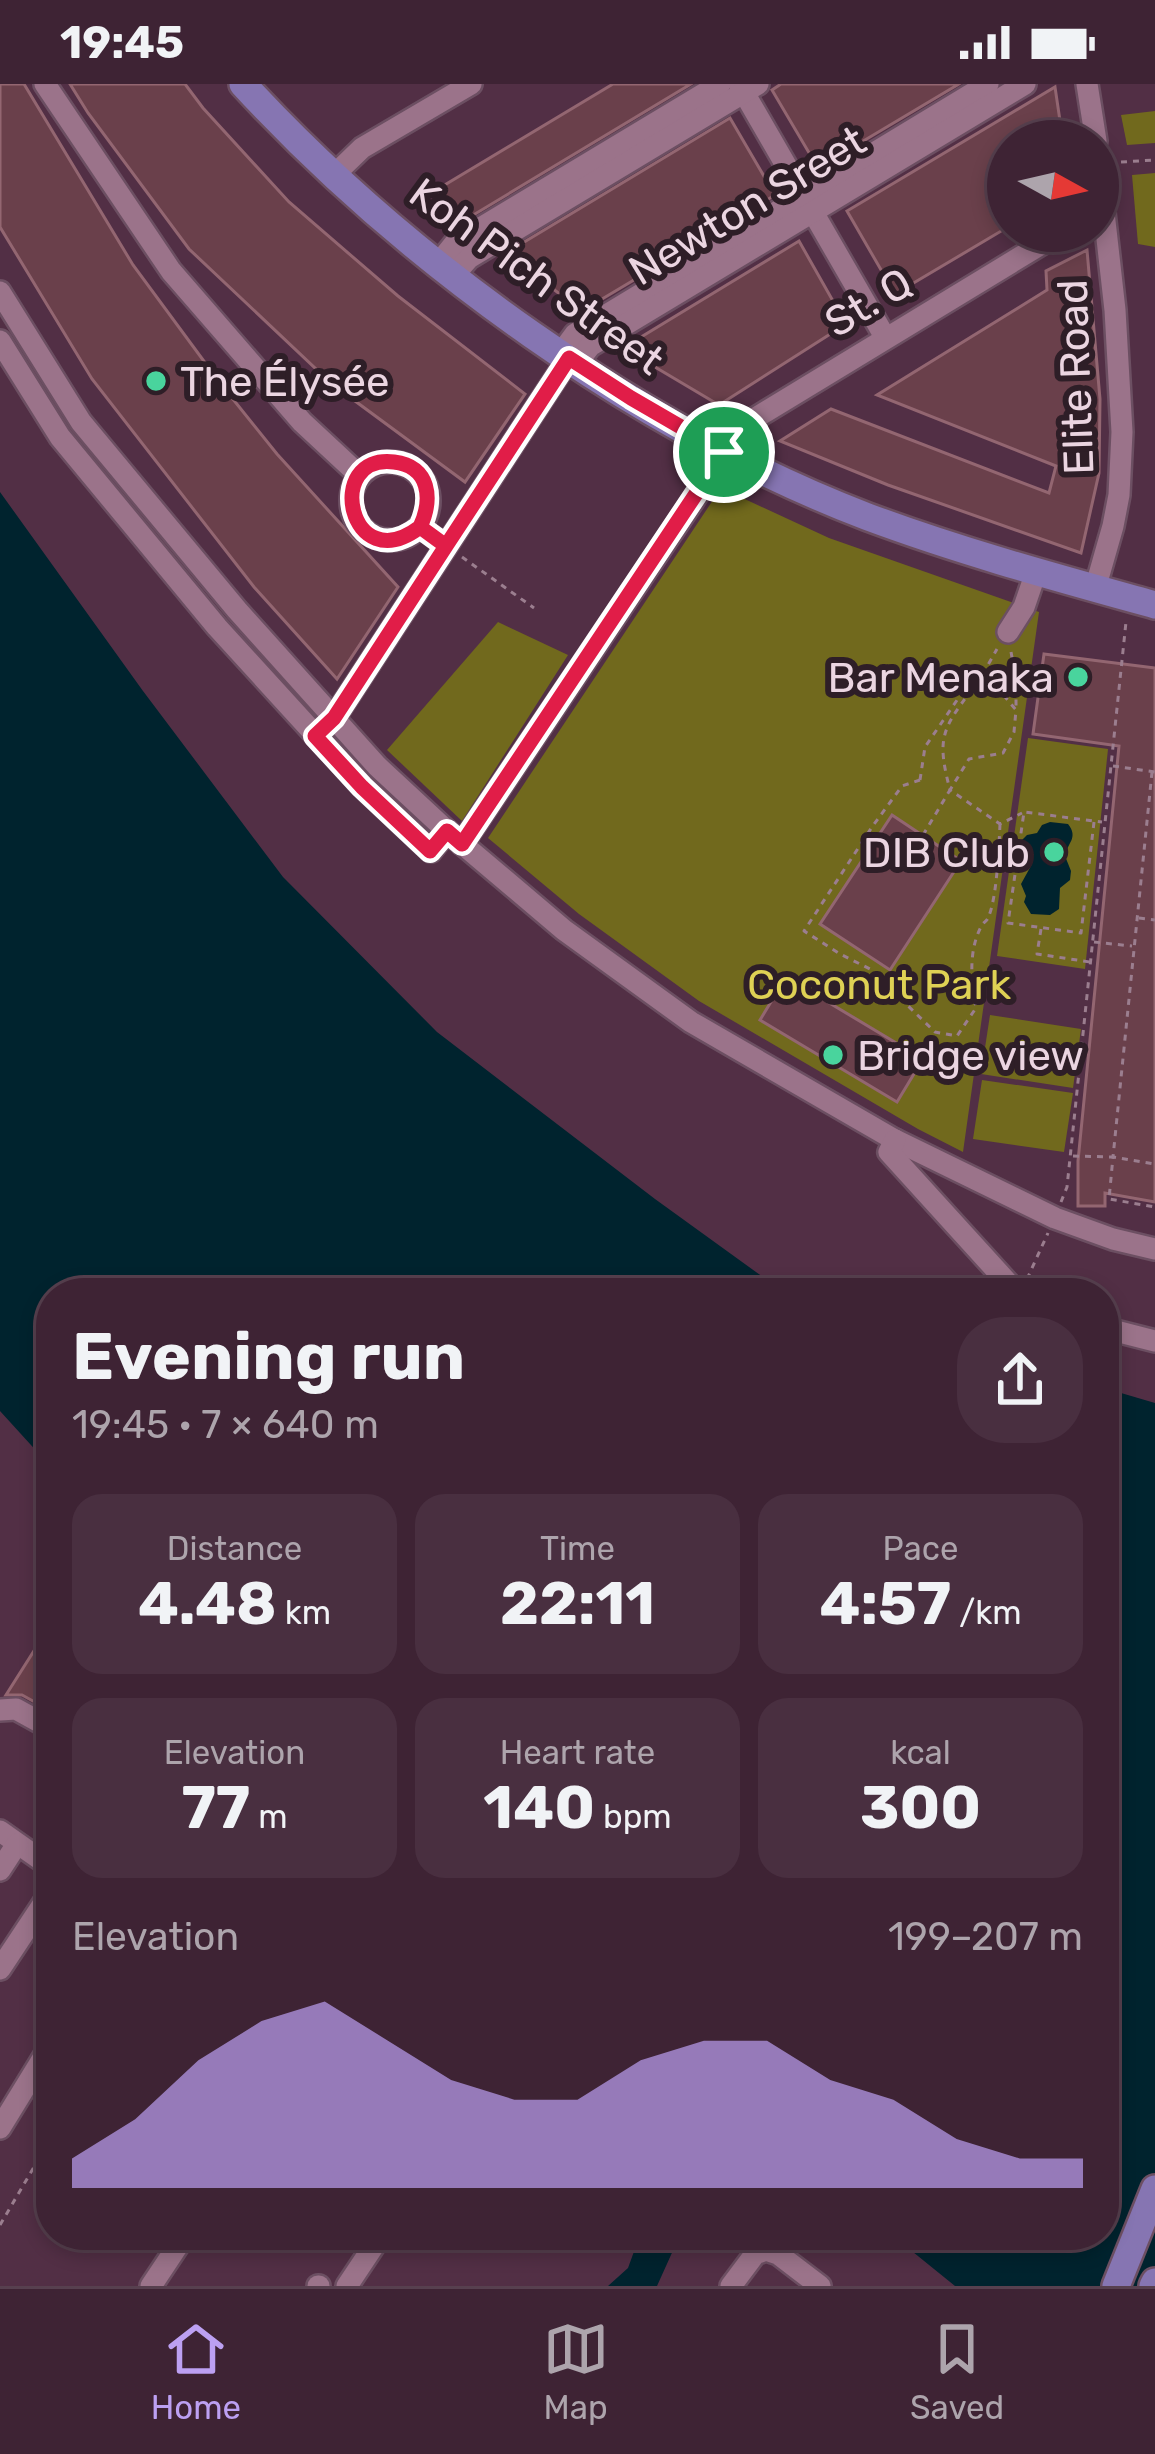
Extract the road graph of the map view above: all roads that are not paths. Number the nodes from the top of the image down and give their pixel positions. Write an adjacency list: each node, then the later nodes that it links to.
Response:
1 (45, 84): 20 (street)
2 (243, 84): 10 (main road, Koh Pich Street)
3 (471, 84): 10 (street)
4 (720, 84): 14 (street)
5 (988, 84): 11 (street)
6 (1025, 84): 11 (street, Newton Sreet)
7 (1087, 84): 9 (street)
8 (747, 87): 11 (street); 14 (street)
9 (1093, 120)
10 (333, 176): 14 (main road, Koh Pich Street)
11 (807, 202): 16 (street); 18 (street)
12 (1028, 252): 16 (street, St. Q)
13 (1106, 252): 24 (street, Elite Road)
14 (445, 270): 18 (main road, Koh Pich Street)
15 (0, 292): 27 (street)
16 (885, 337): 19 (street, St. Q)
17 (0, 340): 28 (street)
18 (569, 358): 19 (main road, Koh Pich Street); 22 (street)
19 (724, 452): 23 (main road, Koh Pich Street); 29 (street, St. Q)
20 (359, 475): 21 (street); 21 (street)
21 (420, 527): 22 (street)
22 (452, 550): 27 (street)
23 (1036, 572): 24 (main road, Koh Pich Street); 26 (street)
24 (1096, 589): 25 (main road, Koh Pich Street)
25 (1144, 602)
26 (1008, 632)
27 (334, 718): 28 (street); 29 (street)
28 (315, 736): 29 (street)
29 (455, 837): 30 (street)
30 (895, 1140): 31 (street); 32 (street)
31 (1155, 1249)
32 (1014, 1278)
33 (1119, 1332): 34 (street)
34 (1155, 1341)
35 (0, 1710): 36 (street)
36 (36, 1720)
37 (8, 1837): 38 (street); 39 (street)
38 (36, 1857)
39 (0, 1870)
40 (36, 1915): 41 (street)
41 (0, 1969)
42 (36, 2069): 43 (street)
43 (0, 2128)
44 (1155, 2189): 51 (main road)
45 (175, 2250): 47 (street)
46 (372, 2250): 48 (street)
47 (152, 2286)
48 (347, 2286)
49 (731, 2286): 50 (street)
50 (820, 2286)
51 (1116, 2286)

